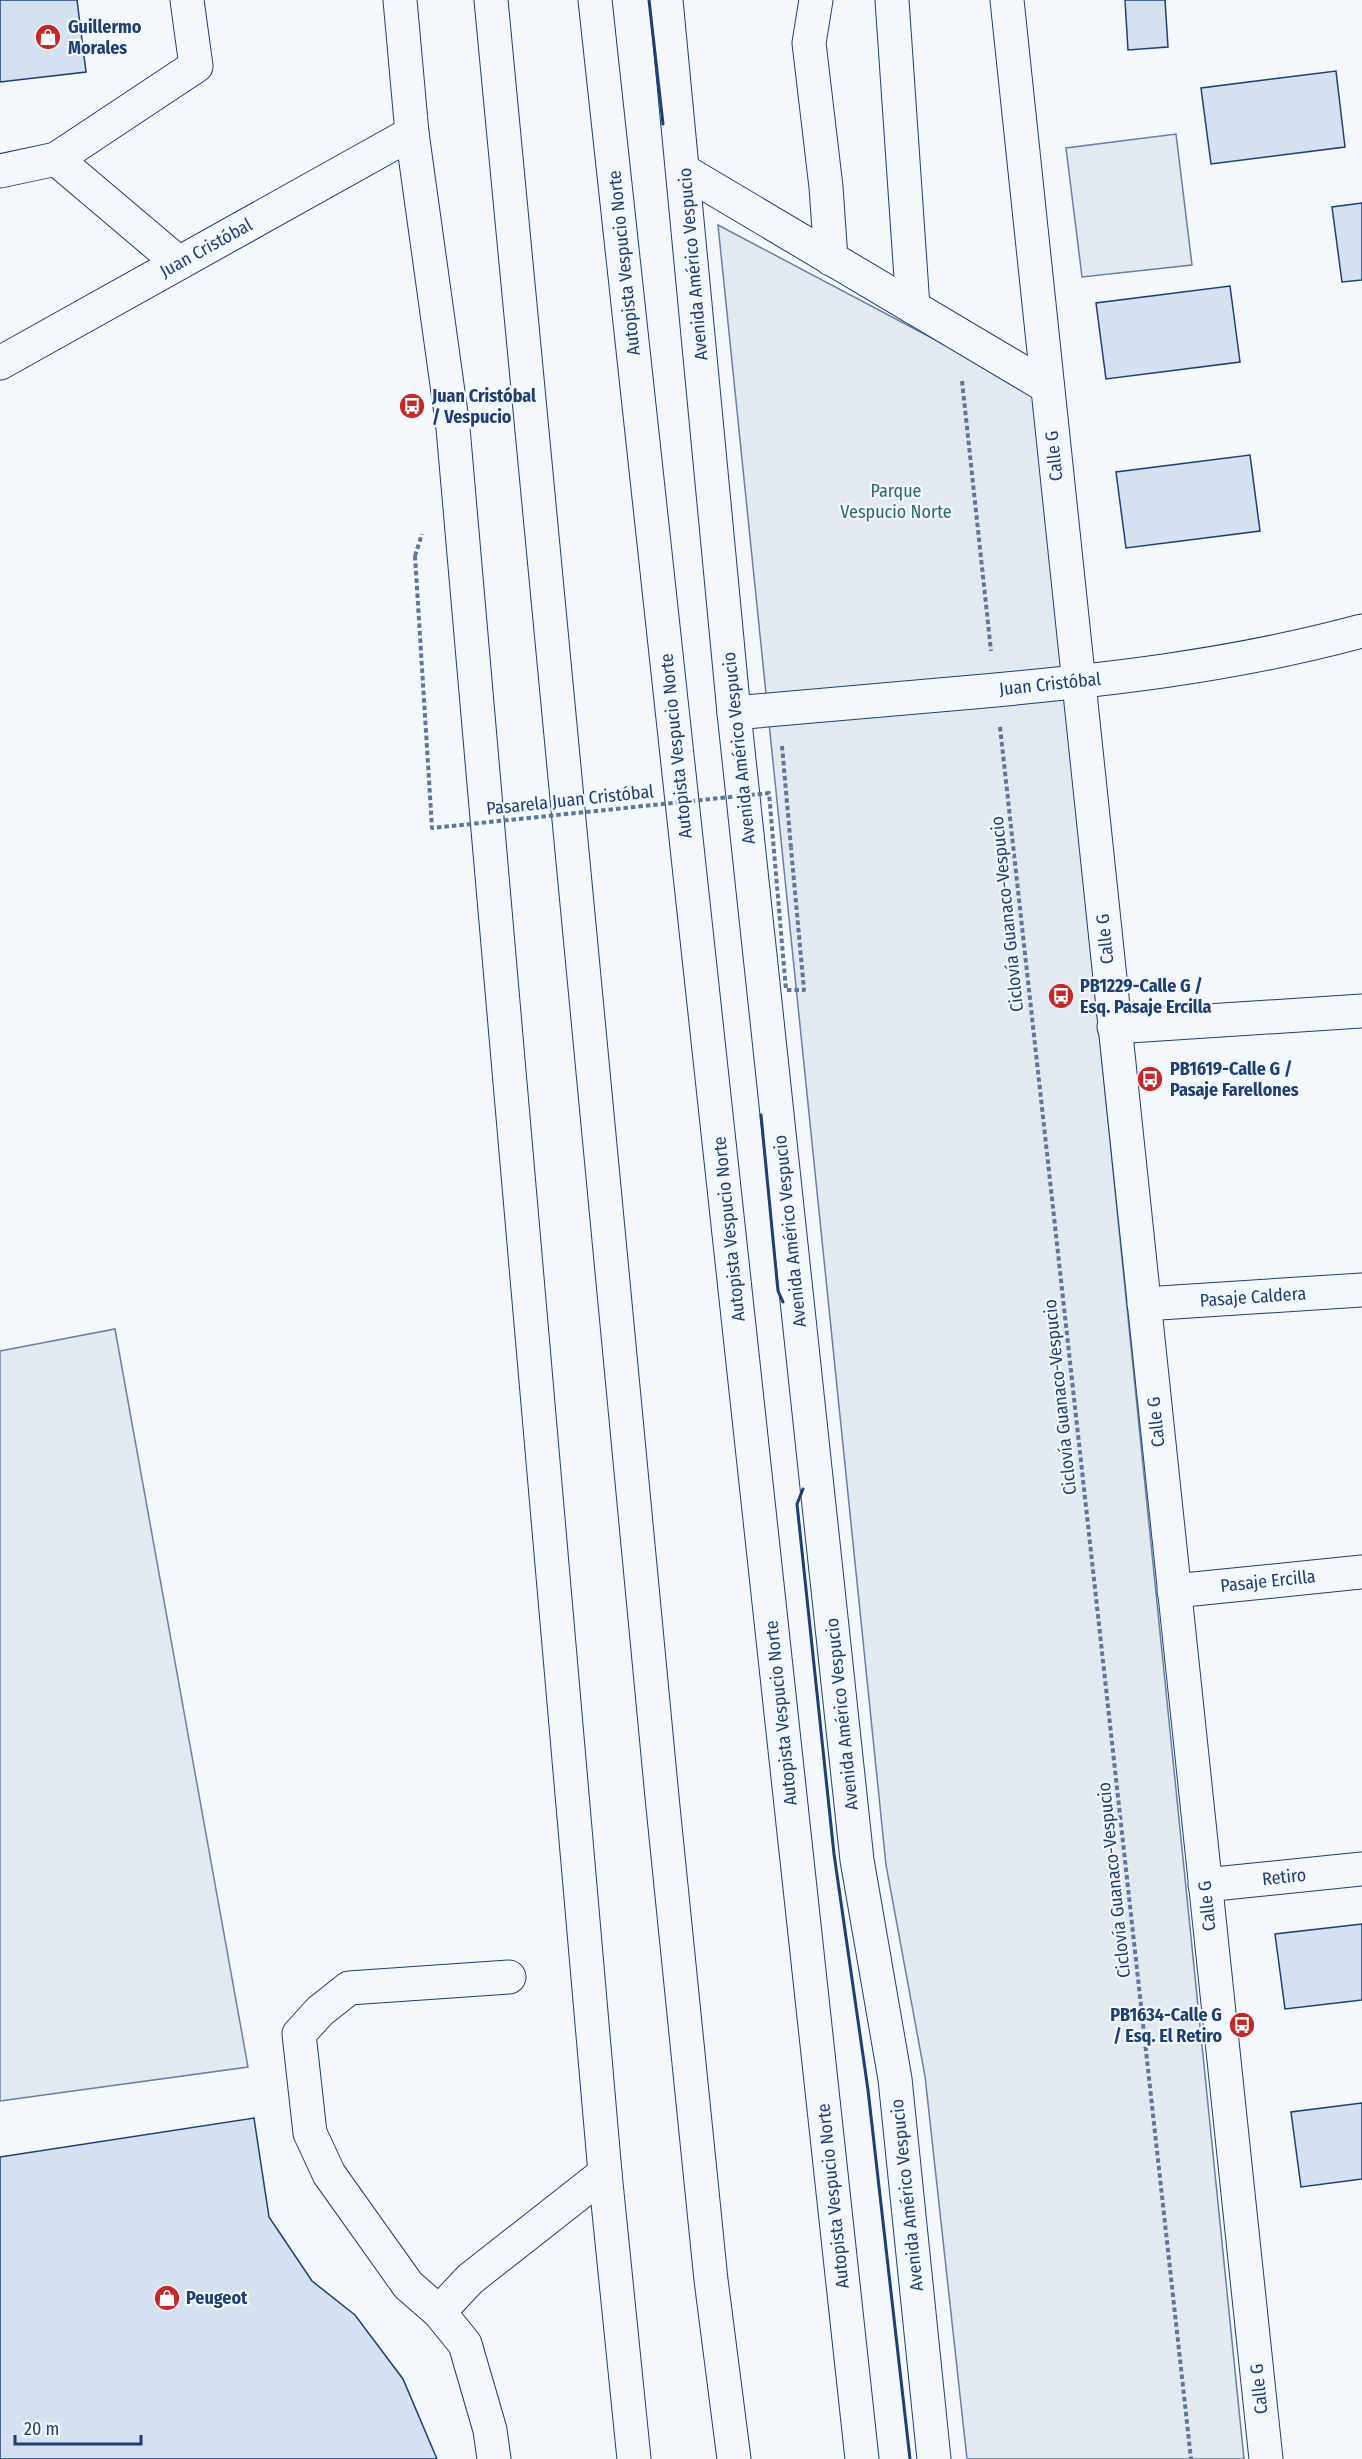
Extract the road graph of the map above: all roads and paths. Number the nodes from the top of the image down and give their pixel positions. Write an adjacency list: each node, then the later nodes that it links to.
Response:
1 (187, 0): 10 (main road)
2 (400, 0): 9 (main road)
3 (491, 0): 35 (main road)
4 (595, 0): 41 (main road, Autopista Vespucio Norte)
5 (666, 0): 12 (main road, Avenida Américo Vespucio)
6 (816, 0): 13 (main road)
7 (892, 0): 15 (main road)
8 (1007, 0): 18 (main road, Calle G)
9 (412, 133): 14 (main road, Juan Cristóbal); 34 (main road)
10 (56, 159): 11 (main road); 14 (main road)
11 (0, 171)
12 (684, 171): 13 (main road); 24 (main road, Avenida Américo Vespucio)
13 (831, 259): 15 (main road)
14 (179, 263): 17 (main road, Juan Cristóbal)
15 (914, 307): 16 (main road)
16 (956, 332): 18 (main road); 22 (path, Ciclovía Guanaco-Vespucio)
17 (0, 363)
18 (1046, 386): 21 (main road, Calle G)
19 (415, 556): 23 (path, Pasarela Juan Cristóbal, bridge)
20 (1362, 631): 21 (main road, Juan Cristóbal)
21 (1078, 682): 22 (main road, Juan Cristóbal); 26 (main road, Calle G)
22 (996, 690): 23 (main road, Juan Cristóbal); 43 (path, Ciclovía Guanaco-Vespucio)
23 (779, 709): 24 (main road, Juan Cristóbal)
24 (734, 713): 42 (main road, Avenida Américo Vespucio)
25 (1362, 1011): 26 (main road)
26 (1114, 1027): 28 (main road, Calle G)
27 (1362, 1290): 28 (main road, Pasaje Caldera)
28 (1144, 1304): 30 (main road, Calle G)
29 (1362, 1572): 30 (main road, Pasaje Ercilla)
30 (1174, 1591): 32 (main road, Calle G)
31 (1362, 1869): 32 (main road, Retiro)
32 (1205, 1885): 44 (main road, Calle G)
33 (509, 1977): 36 (main road)
34 (605, 2173): 36 (main road); 38 (main road)
35 (711, 2280): 39 (main road); 40 (main road)
36 (439, 2312): 37 (main road)
37 (494, 2459)
38 (634, 2459)
39 (711, 2459)
40 (734, 2459)
41 (862, 2459)
42 (934, 2459)
43 (1191, 2459)
44 (1266, 2459)

